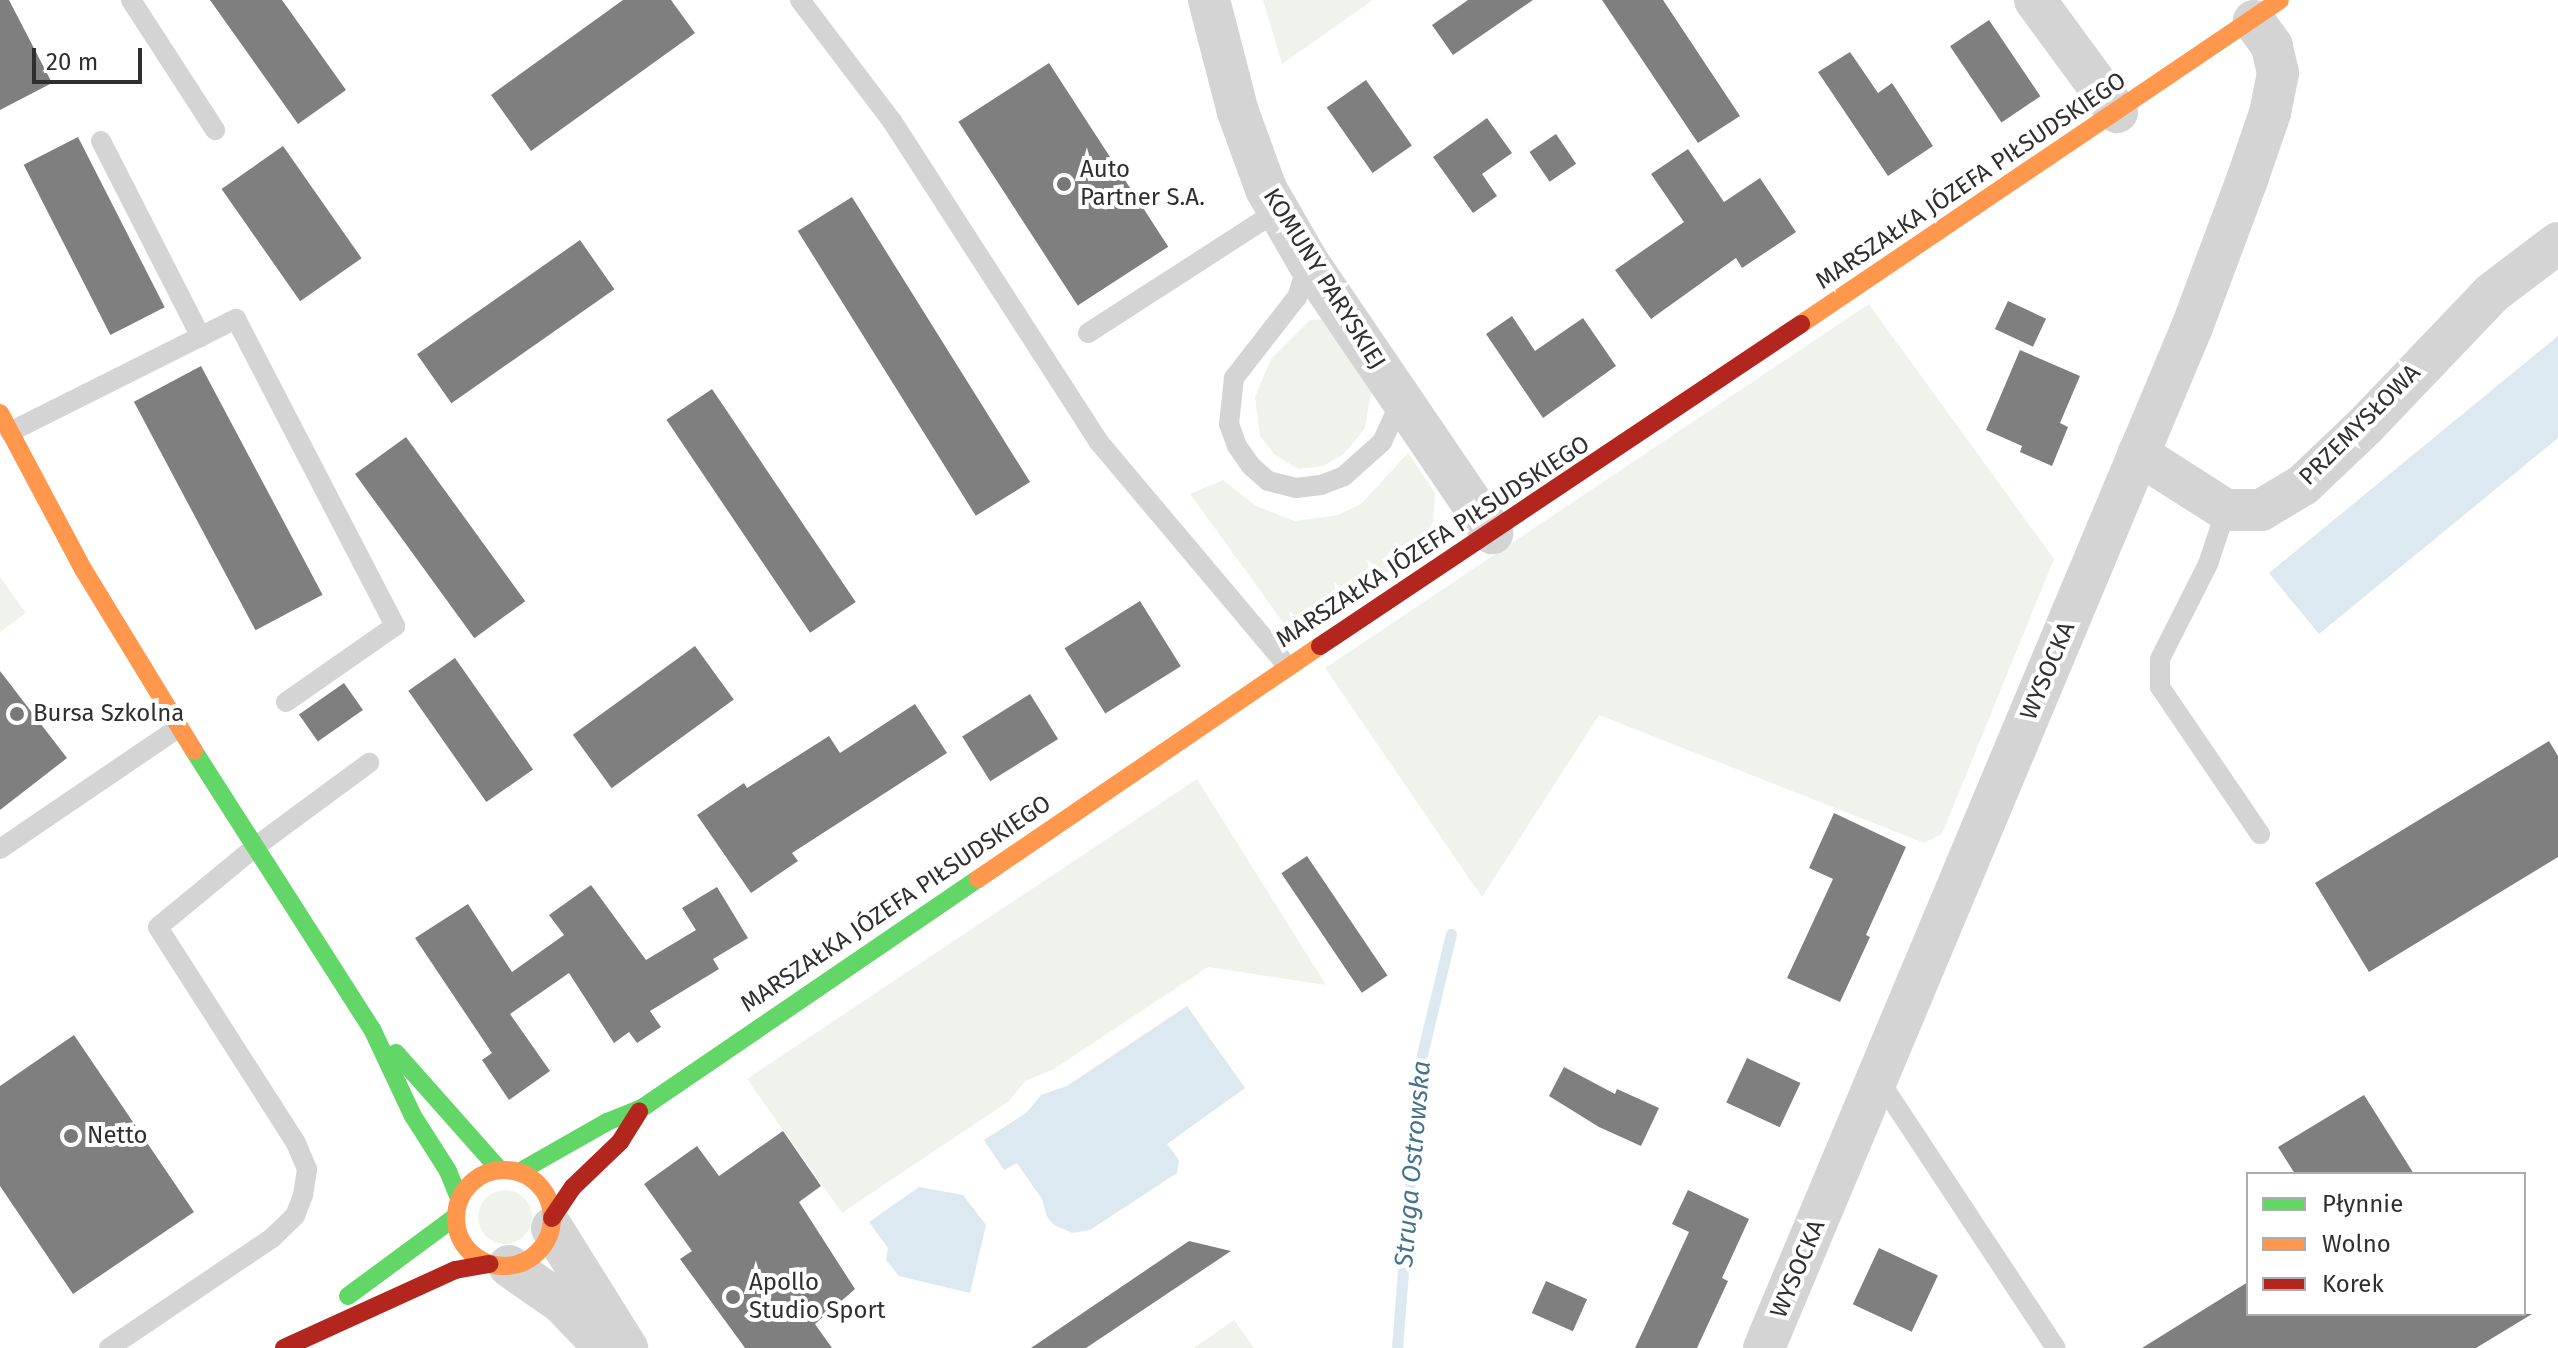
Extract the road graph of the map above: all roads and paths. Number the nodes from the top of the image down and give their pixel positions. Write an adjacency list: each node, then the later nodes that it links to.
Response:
1 (131, 0): 7 (lane)
2 (800, 0): 20 (lane)
3 (1209, 0): 9 (street, KOMUNY PARYSKIEJ)
4 (2035, 0): 6 (street)
5 (2267, 10): 6 (street, MARSZAŁKA JÓZEFA PIŁSUDSKIEGO); 17 (street, WYSOCKA)
6 (2117, 112): 19 (street, MARSZAŁKA JÓZEFA PIŁSUDSKIEGO)
7 (215, 130)
8 (101, 141): 13 (lane)
9 (1279, 210): 11 (street, KOMUNY PARYSKIEJ); 12 (lane)
10 (2558, 243): 18 (street, PRZEMYSŁOWA)
11 (1308, 262): 14 (street, KOMUNY PARYSKIEJ); 14 (lane)
12 (1088, 333)
13 (201, 337): 16 (lane); 21 (lane)
14 (1402, 400): 19 (street, KOMUNY PARYSKIEJ)
15 (0, 413): 16 (street)
16 (11, 450): 22 (street)
17 (2138, 454): 18 (street); 28 (street, WYSOCKA)
18 (2226, 510): 24 (lane)
19 (1492, 533): 20 (street, MARSZAŁKA JÓZEFA PIŁSUDSKIEGO)
20 (1288, 667): 29 (street, MARSZAŁKA JÓZEFA PIŁSUDSKIEGO)
21 (286, 702)
22 (178, 728): 25 (street); 26 (lane)
23 (369, 763): 25 (lane)
24 (2260, 834)
25 (255, 847): 27 (street); 36 (lane)
26 (0, 849)
27 (372, 1029): 30 (street); 32 (street)
28 (1879, 1080): 40 (street, WYSOCKA); 41 (lane)
29 (642, 1108): 31 (street); 34 (street)
30 (499, 1169): 31 (street); 32 (street)
31 (519, 1172): 34 (street)
32 (459, 1198): 33 (street)
33 (455, 1217): 35 (street); 37 (street)
34 (552, 1223): 35 (street); 39 (street)
35 (499, 1265): 37 (street); 38 (street)
36 (109, 1348)
37 (282, 1348)
38 (605, 1348)
39 (627, 1348)
40 (1764, 1348)
41 (2056, 1348)

